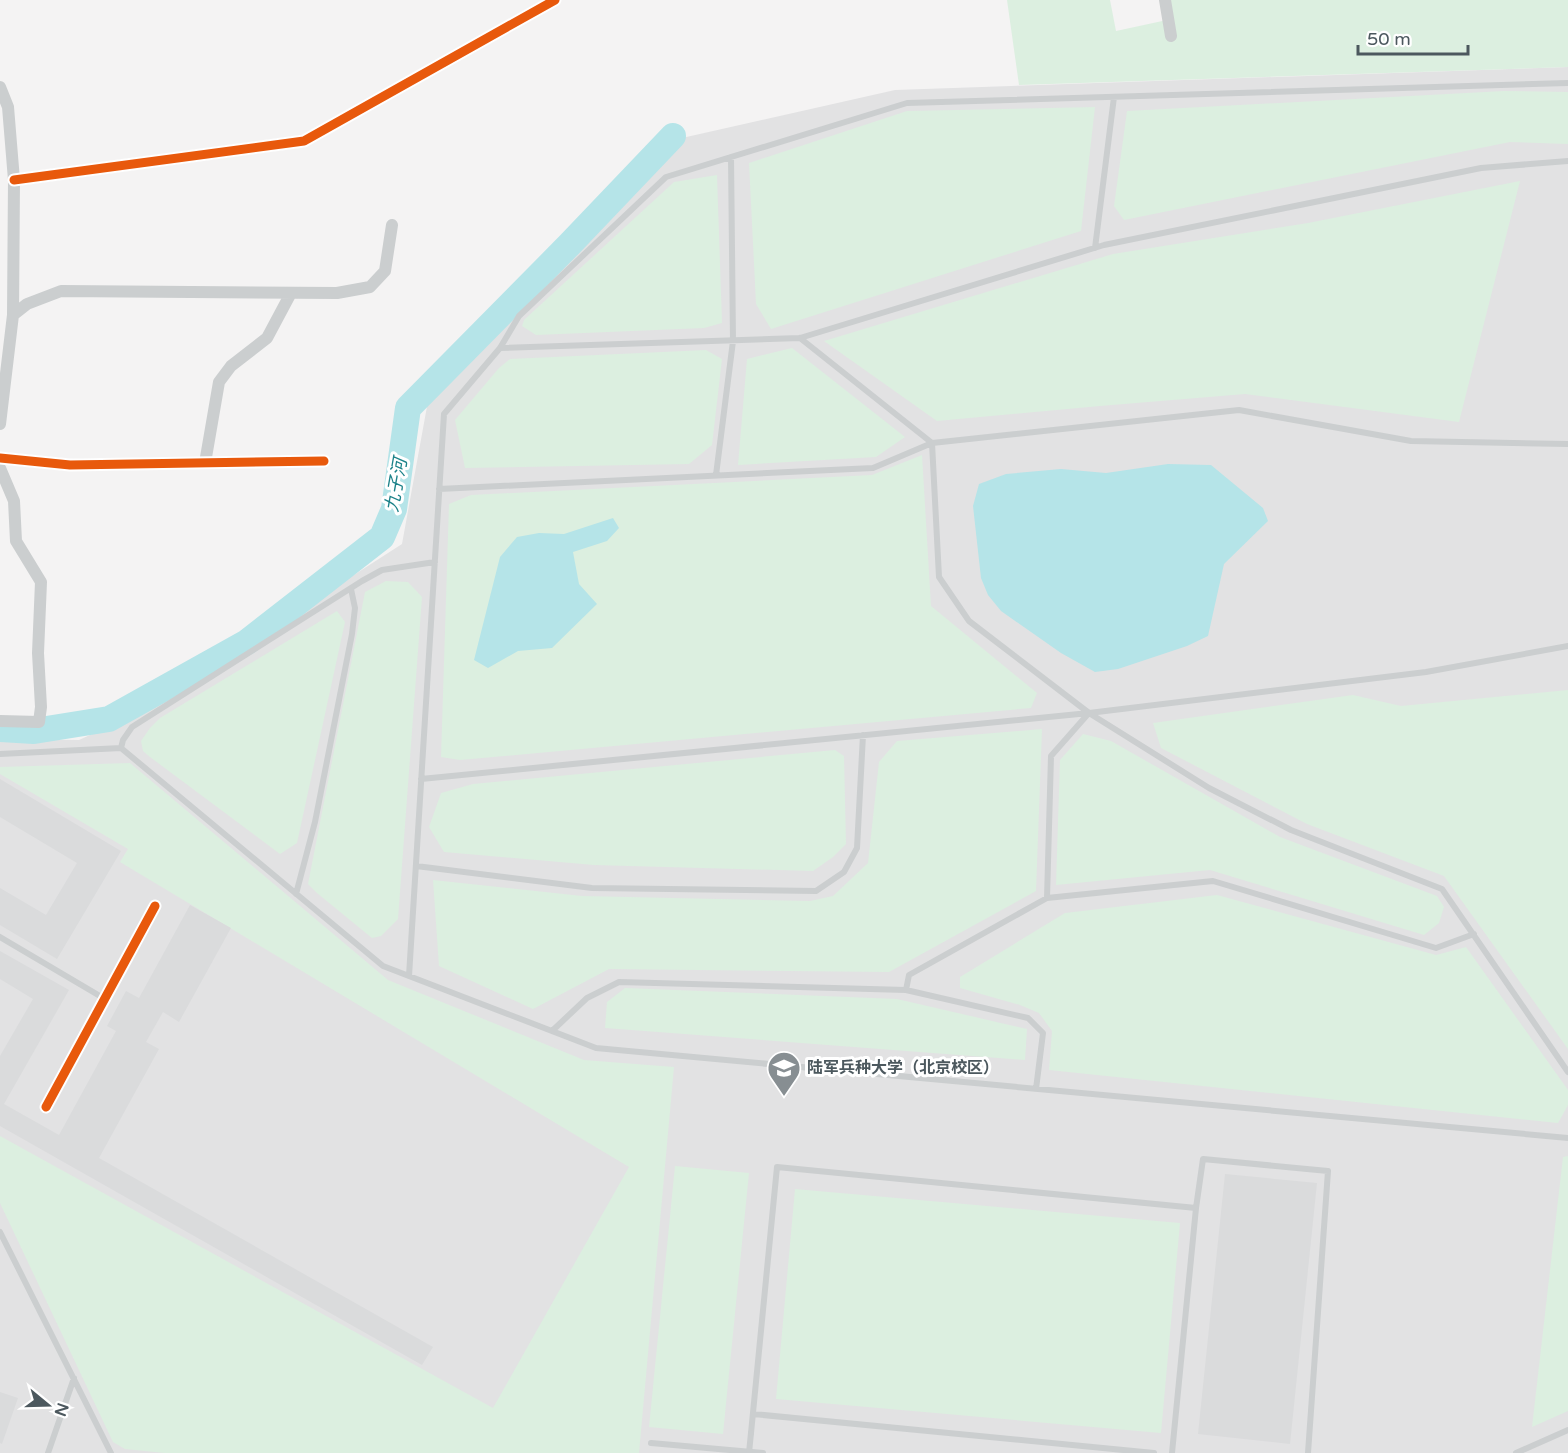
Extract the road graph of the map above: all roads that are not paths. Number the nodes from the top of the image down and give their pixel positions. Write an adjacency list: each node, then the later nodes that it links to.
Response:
1 (555, 0): 9 (street)
2 (1165, 0): 3 (street)
3 (1171, 36)
4 (1568, 83): 6 (lane)
5 (0, 87): 9 (street)
6 (1114, 97): 7 (lane); 11 (lane)
7 (730, 157): 15 (lane); 16 (lane)
8 (1568, 161): 11 (lane)
9 (14, 180): 13 (street)
10 (392, 225): 12 (street)
11 (1095, 248): 14 (lane)
12 (291, 292): 13 (street); 23 (street)
13 (13, 315): 17 (street)
14 (800, 338): 15 (lane); 19 (lane)
15 (733, 341): 16 (lane); 25 (lane)
16 (500, 348): 26 (lane)
17 (4, 352): 18 (street)
18 (0, 424)
19 (932, 443): 20 (lane); 25 (lane); 30 (lane)
20 (1568, 444)
21 (0, 458): 23 (street)
22 (324, 461): 23 (street)
23 (205, 463)
24 (0, 468): 31 (street)
25 (716, 475): 26 (lane)
26 (439, 489): 27 (lane)
27 (435, 561): 28 (lane); 35 (lane)
28 (351, 589): 33 (lane); 37 (lane)
29 (1568, 646): 30 (lane)
30 (1089, 713): 32 (lane); 38 (lane); 40 (lane)
31 (0, 721)
32 (863, 735): 35 (lane); 36 (lane)
33 (121, 748): 34 (lane); 37 (lane)
34 (0, 754)
35 (421, 779): 36 (lane)
36 (416, 866): 42 (lane)
37 (296, 894): 42 (lane)
38 (1047, 898): 40 (lane); 43 (lane)
39 (155, 906): 44 (street)
40 (1474, 934): 46 (lane)
41 (0, 937): 44 (lane)
42 (409, 976): 45 (lane)
43 (906, 990): 45 (lane); 47 (lane)
44 (105, 999): 48 (street)
45 (552, 1030): 47 (lane)
46 (1568, 1072)
47 (1036, 1089): 49 (lane)
48 (46, 1107)
49 (1568, 1138)
50 (1196, 1208): 53 (lane); 61 (lane); 62 (lane)
51 (0, 1232): 52 (lane)
52 (74, 1378): 56 (lane); 57 (lane)
53 (753, 1414): 58 (lane, bridge); 60 (lane)
54 (1568, 1430): 63 (lane)
55 (651, 1443): 59 (lane)
56 (48, 1453)
57 (111, 1453)
58 (749, 1453)
59 (763, 1453)
60 (1154, 1453)
61 (1172, 1453)
62 (1308, 1453)
63 (1516, 1453)

